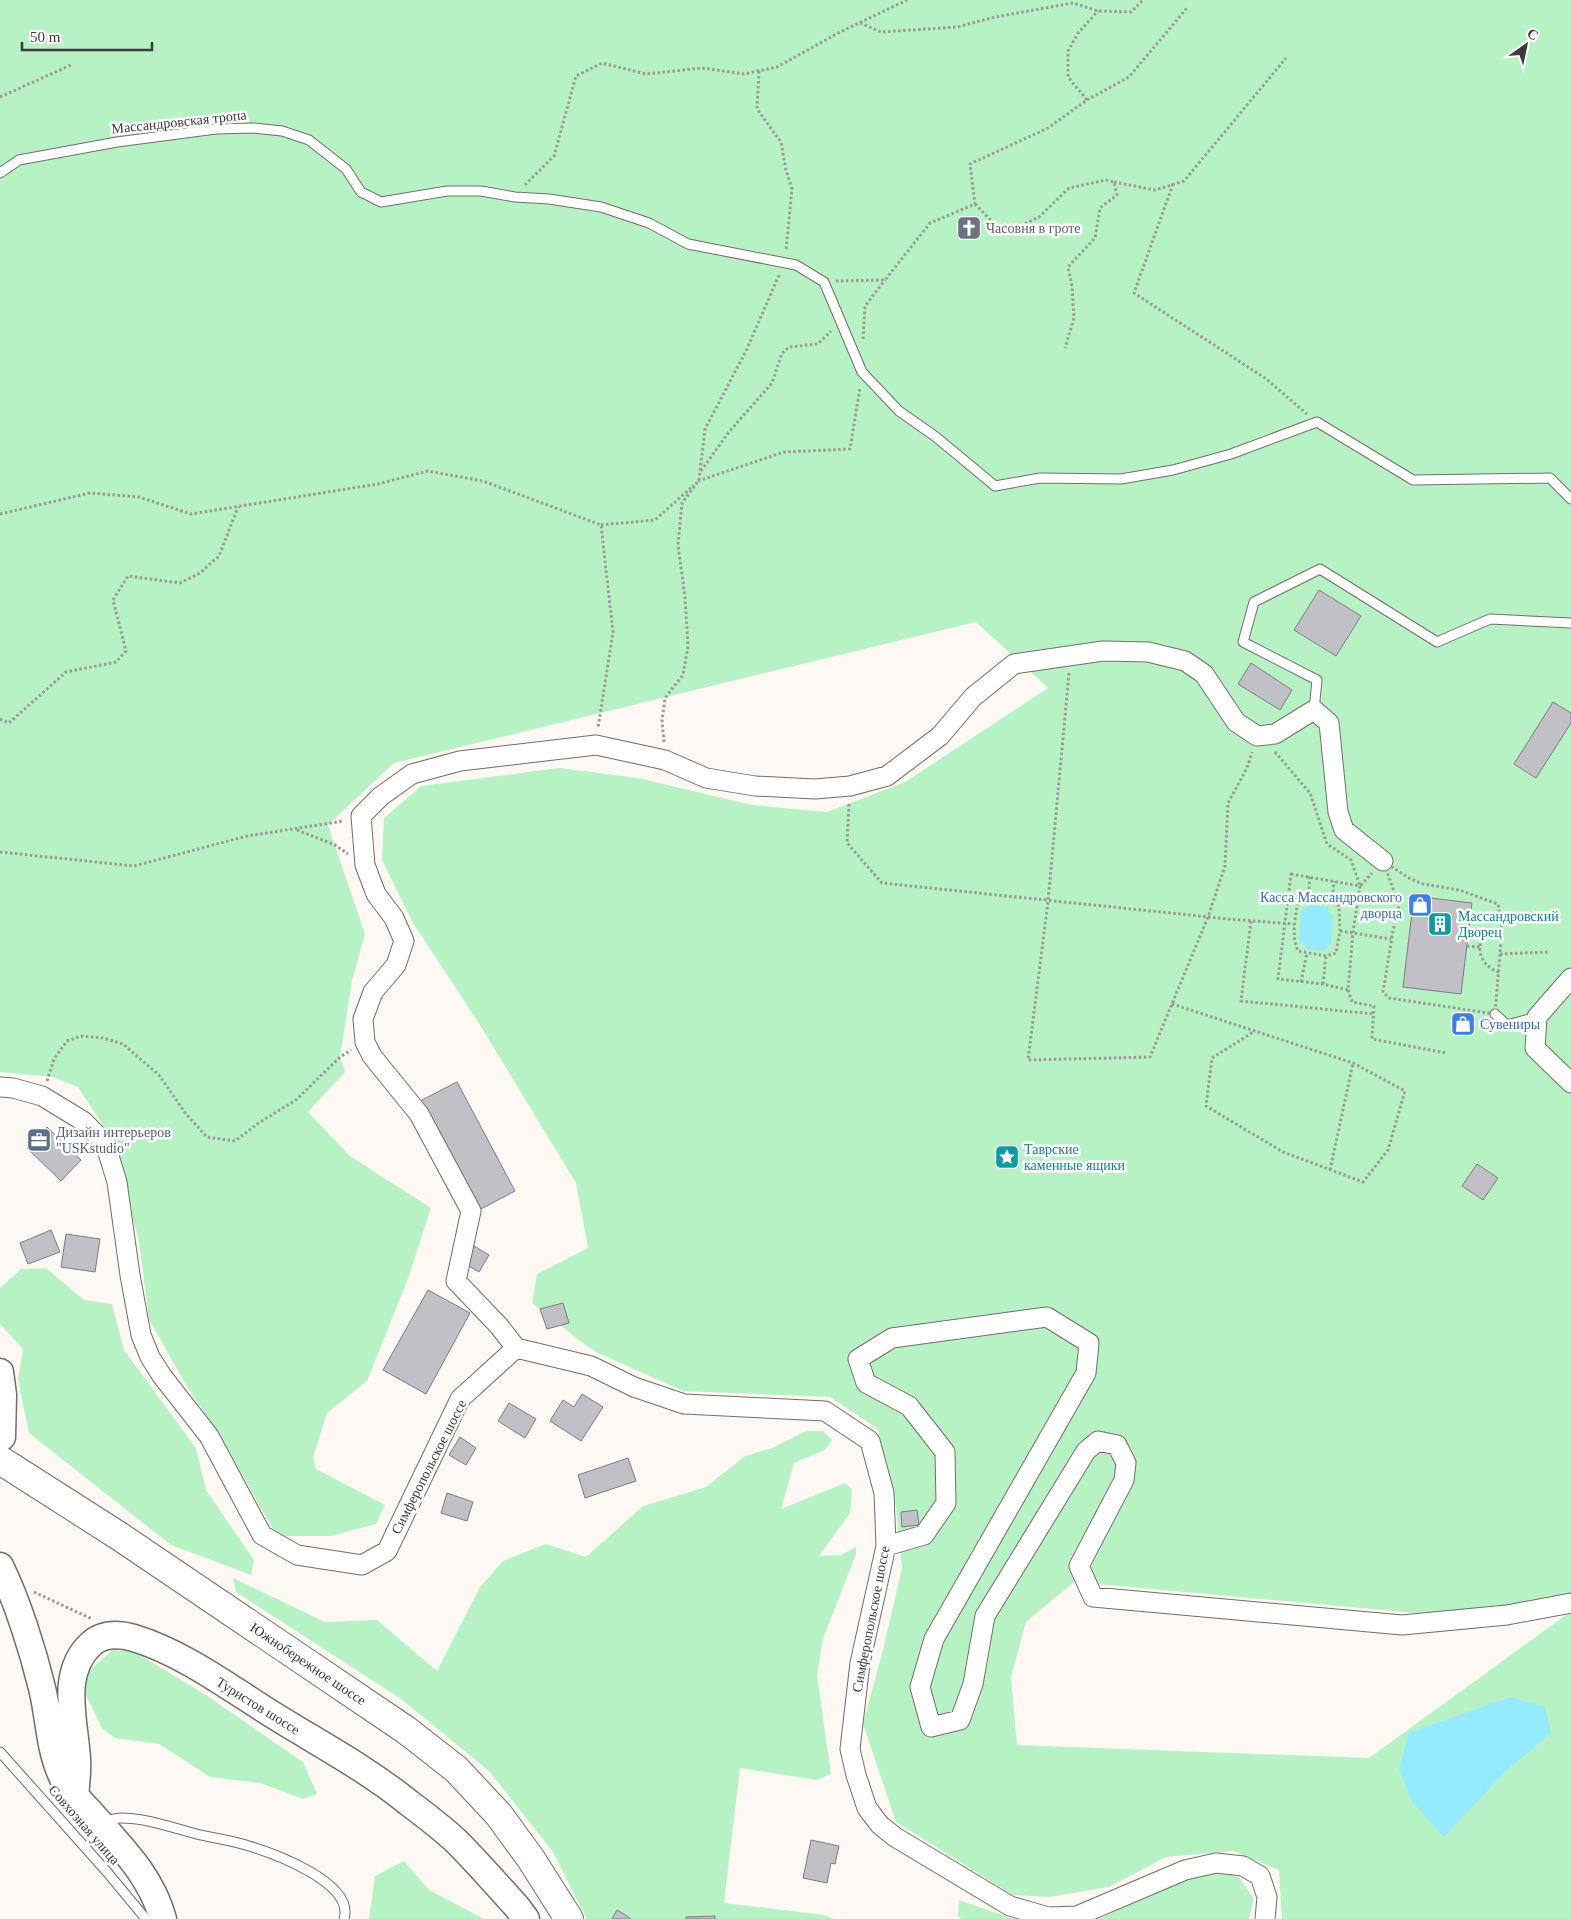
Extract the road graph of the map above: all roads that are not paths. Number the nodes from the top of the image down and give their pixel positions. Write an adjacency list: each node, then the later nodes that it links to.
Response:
1 (0, 173): 2 (lane, Массандровская тропа)
2 (1571, 499)
3 (1571, 623): 4 (lane)
4 (1314, 710): 5 (street); 11 (street)
5 (1383, 861)
6 (1571, 978): 8 (street)
7 (1495, 1014): 8 (lane)
8 (1537, 1017): 9 (street)
9 (1571, 1084)
10 (0, 1087): 11 (street, Симферопольское шоссе)
11 (516, 1348): 17 (street, Симферопольское шоссе)
12 (0, 1372): 13 (main road)
13 (1, 1448): 15 (highway, Южнобережное шоссе)
14 (0, 1475): 15 (highway, Южнобережное шоссе)
15 (116, 1540): 27 (highway, Южнобережное шоссе); 28 (highway, Южнобережное шоссе)
16 (0, 1543): 18 (main road)
17 (886, 1546): 19 (street); 29 (street, Симферопольское шоссе)
18 (4, 1573): 21 (main road)
19 (1571, 1603)
20 (0, 1752): 23 (lane, Совхозная улица)
21 (76, 1796): 22 (main road); 26 (main road, Туристов шоссе)
22 (99, 1823): 24 (main road); 25 (lane)
23 (146, 1919)
24 (163, 1919)
25 (344, 1919)
26 (526, 1919)
27 (546, 1919)
28 (569, 1919)
29 (1265, 1919)

